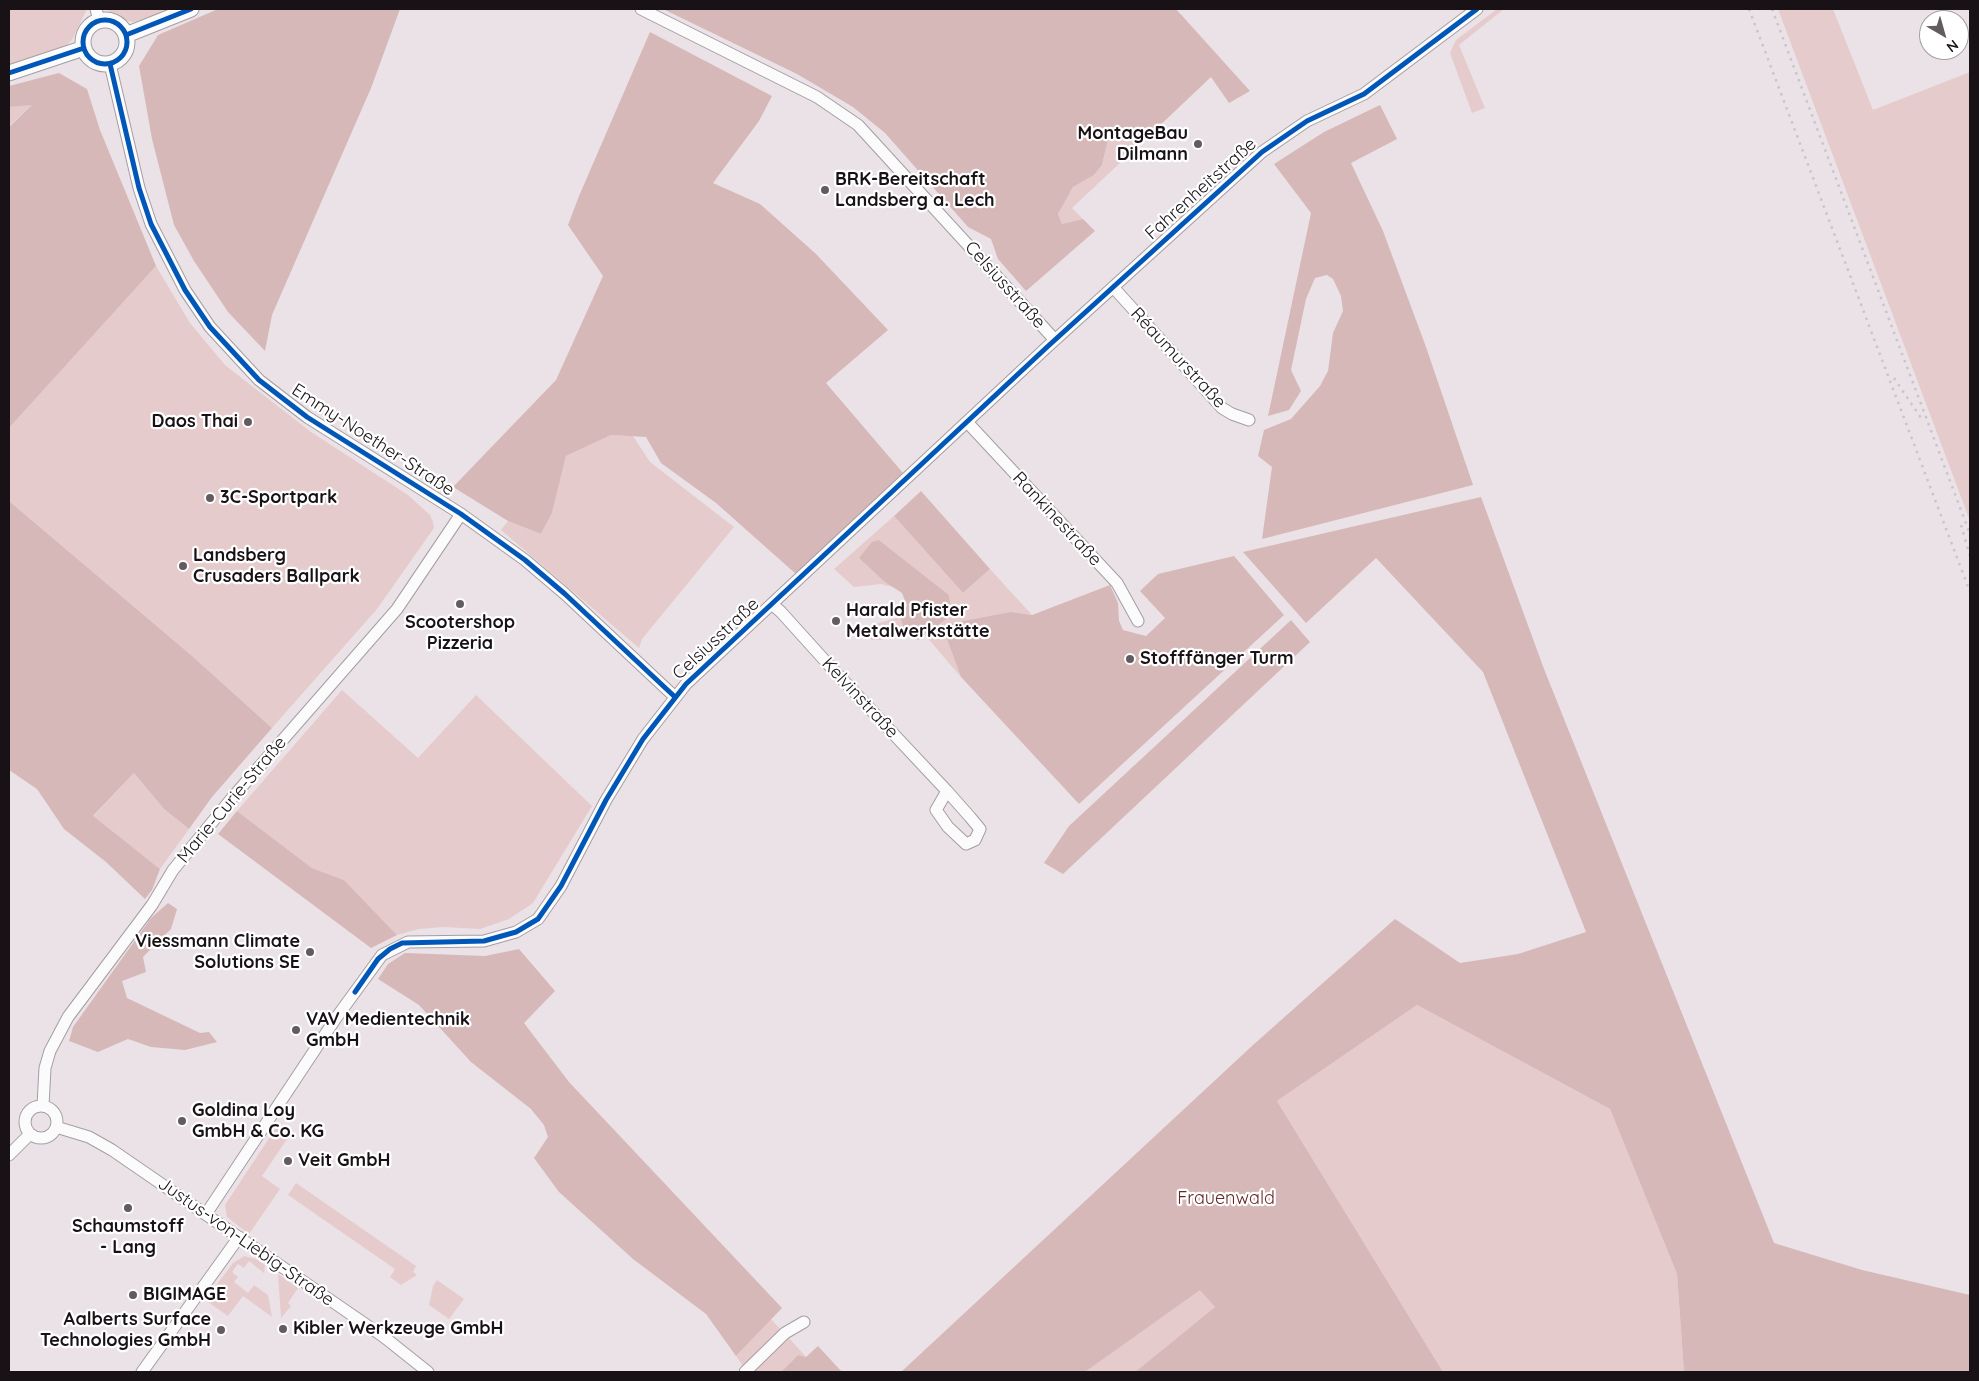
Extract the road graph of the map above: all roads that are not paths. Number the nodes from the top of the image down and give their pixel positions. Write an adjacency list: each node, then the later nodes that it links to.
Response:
1 (191, 9): 5 (street)
2 (641, 9): 10 (street, Celsiusstraße)
3 (1477, 9): 9 (street, Fahrenheitstraße)
4 (98, 14): 5 (street); 6 (street)
5 (126, 35): 7 (street)
6 (84, 48): 7 (street); 8 (street)
7 (110, 64): 13 (street, Emmy-Noether-Straße)
8 (9, 73)
9 (1114, 286): 10 (street, Fahrenheitstraße); 11 (street, Réaumurstraße)
10 (1055, 340): 12 (street, Celsiusstraße)
11 (1249, 420)
12 (967, 422): 14 (street, Celsiusstraße); 15 (street, Rankinestraße)
13 (461, 514): 16 (street, Emmy-Noether-Straße); 18 (street, Marie-Curie-Straße)
14 (773, 605): 16 (street, Celsiusstraße); 17 (street, Kelvinstraße)
15 (1138, 621)
16 (675, 697): 22 (street, Celsiusstraße)
17 (947, 791)
18 (43, 1106): 19 (street); 20 (street)
19 (56, 1127): 20 (street); 22 (street, Justus-von-Liebig-Straße)
20 (30, 1134): 21 (street)
21 (9, 1154)
22 (206, 1214): 23 (street, Justus-von-Liebig-Straße)
23 (238, 1237): 25 (street); 26 (street, Justus-von-Liebig-Straße)
24 (804, 1322): 27 (street)
25 (142, 1372)
26 (428, 1372)
27 (745, 1372)

